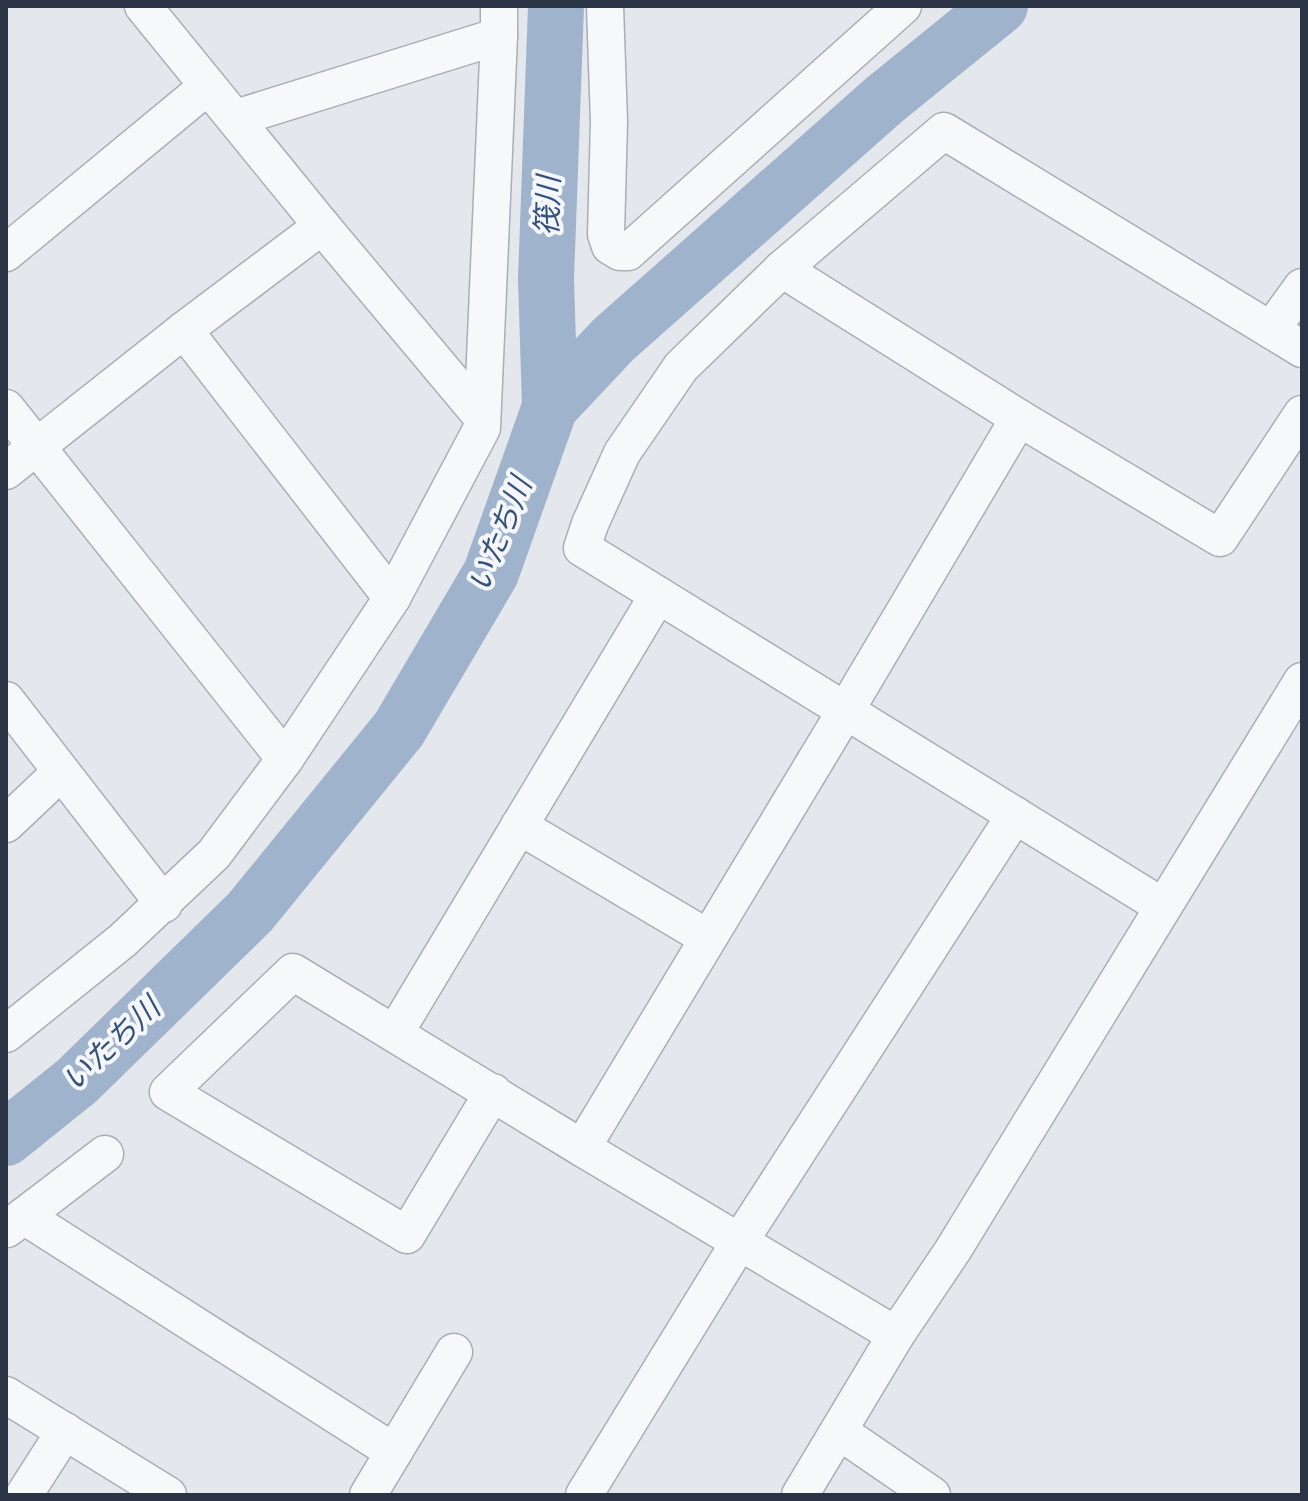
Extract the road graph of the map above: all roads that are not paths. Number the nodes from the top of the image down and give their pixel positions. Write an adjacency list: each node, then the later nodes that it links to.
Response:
1 (605, 6): 2 (street)
2 (903, 6)
3 (152, 9): 5 (street)
4 (499, 21): 6 (street); 16 (street)
5 (208, 86): 6 (street); 8 (street)
6 (236, 118): 7 (street)
7 (322, 226): 11 (street); 16 (street)
8 (6, 253)
9 (782, 269): 12 (street); 17 (street); 20 (street)
10 (1302, 287): 12 (street)
11 (184, 330): 18 (street); 21 (street)
12 (1271, 330): 13 (street)
13 (1302, 349)
14 (6, 408): 18 (street)
15 (1302, 414): 17 (street)
16 (482, 417): 21 (street)
17 (1019, 418): 24 (street)
18 (36, 446): 19 (street); 25 (street)
19 (6, 471)
20 (658, 595): 24 (street); 29 (street)
21 (392, 598): 25 (street)
22 (1302, 681): 31 (street)
23 (6, 700): 26 (street)
24 (846, 710): 27 (street); 32 (street)
25 (285, 759): 30 (street)
26 (61, 772): 28 (street); 30 (street)
27 (1015, 815): 31 (street); 39 (street)
28 (6, 824)
29 (519, 826): 32 (street); 33 (street)
30 (164, 904): 34 (street)
31 (1162, 906): 40 (street)
32 (708, 938): 36 (street)
33 (395, 1033): 35 (street); 35 (street)
34 (6, 1034)
35 (493, 1092): 36 (street)
36 (582, 1148): 39 (street)
37 (105, 1154): 38 (street)
38 (15, 1223): 45 (street)
39 (740, 1241): 40 (street); 49 (street)
40 (896, 1335): 44 (street)
41 (454, 1352): 45 (street)
42 (6, 1395): 43 (street)
43 (65, 1431): 46 (street); 47 (street)
44 (840, 1432): 50 (street); 51 (street)
45 (394, 1452): 48 (street)
46 (24, 1495)
47 (168, 1495)
48 (368, 1495)
49 (584, 1495)
50 (800, 1495)
51 (932, 1495)

